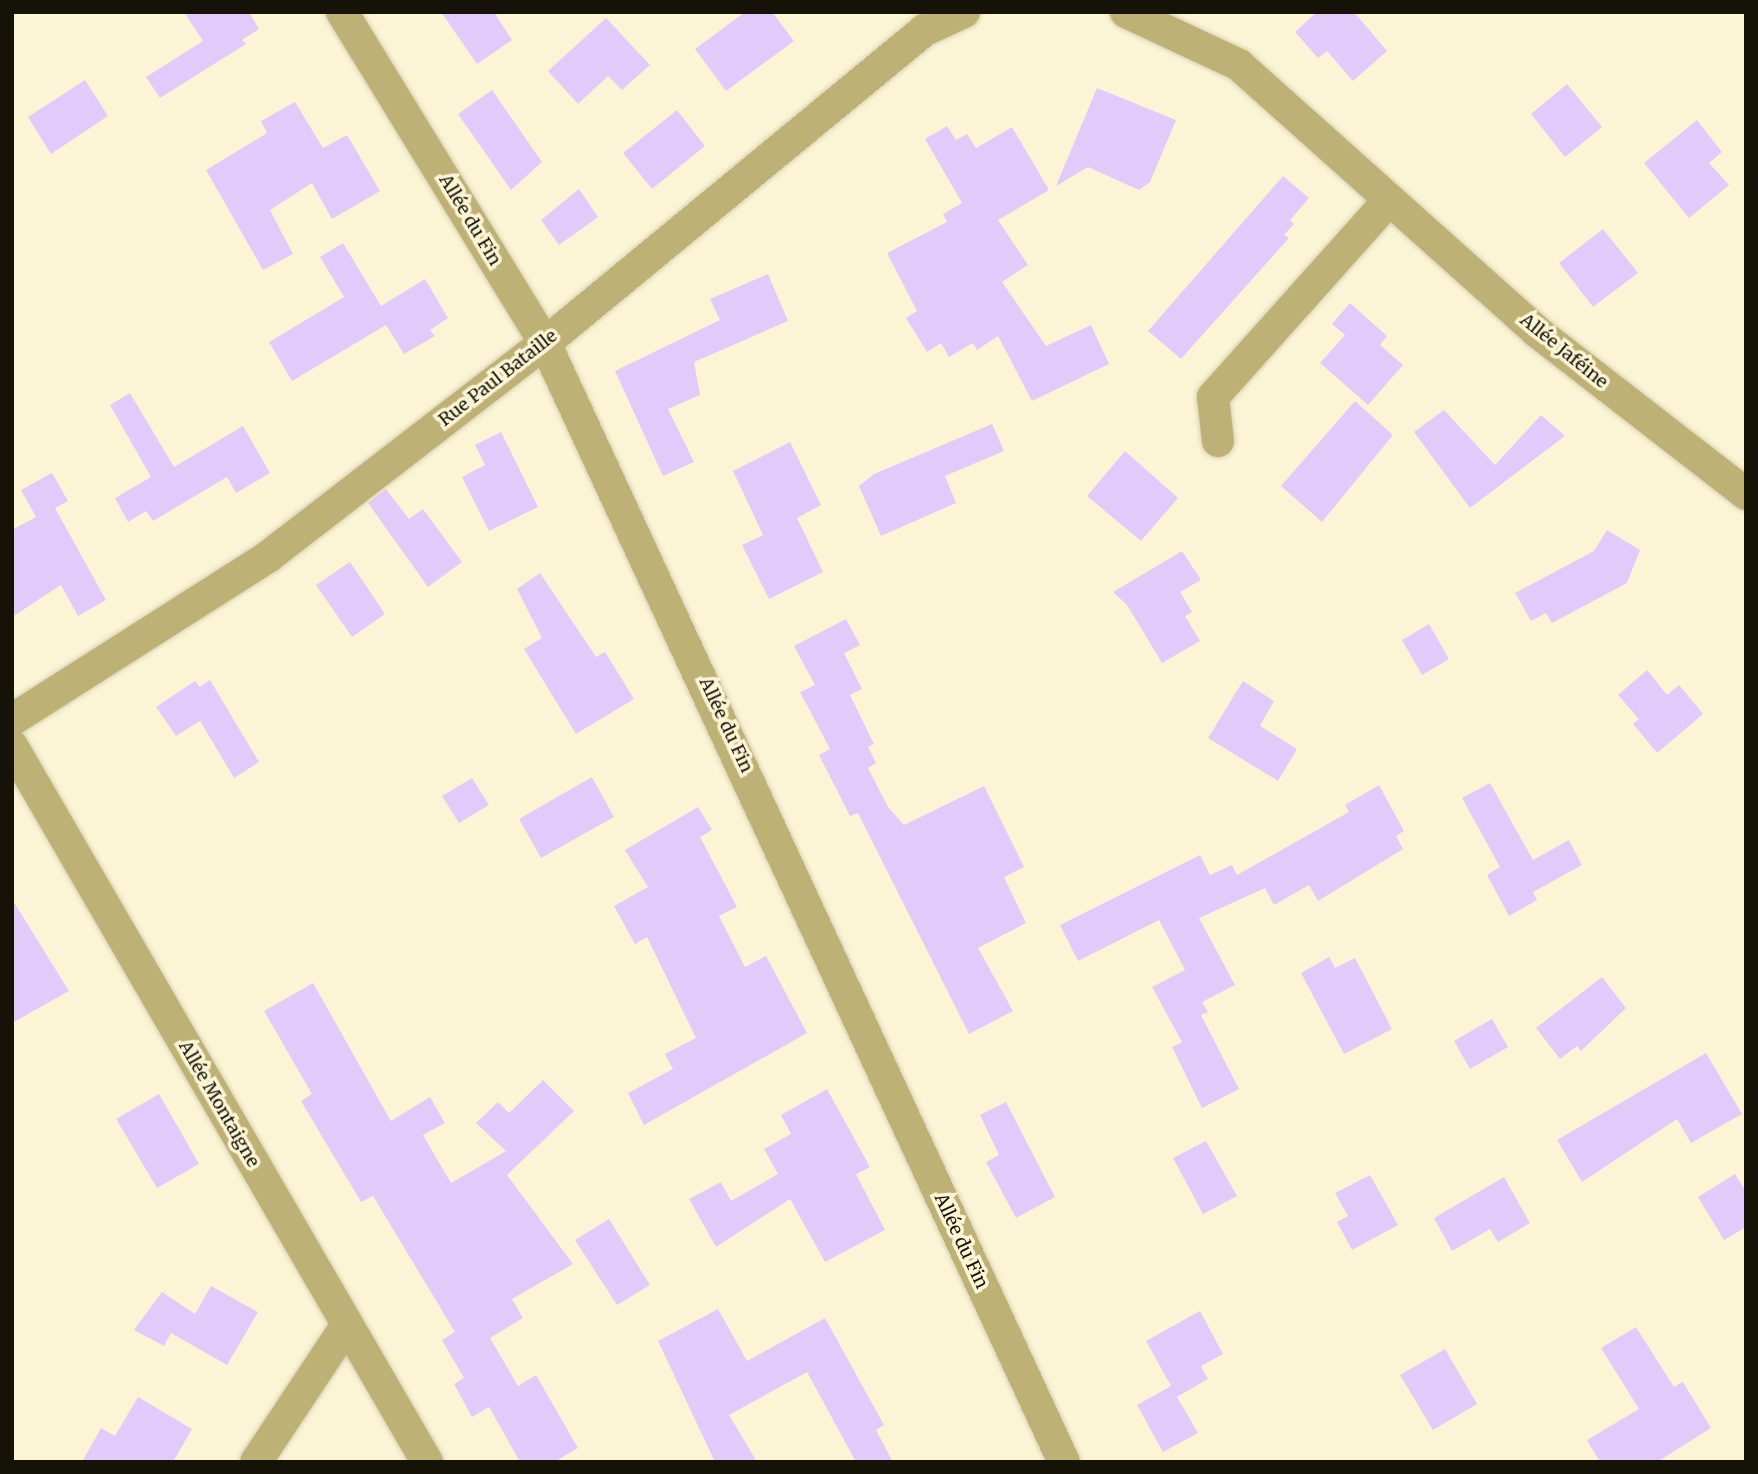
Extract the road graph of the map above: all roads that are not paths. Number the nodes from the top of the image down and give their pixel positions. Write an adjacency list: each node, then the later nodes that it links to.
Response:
1 (342, 12): 5 (street, Allée du Fin)
2 (964, 12): 5 (street, Rue Paul Bataille)
3 (1126, 12): 4 (street, Allée Jaféine)
4 (1389, 200): 6 (street); 7 (street, Allée Jaféine)
5 (545, 343): 8 (street, Rue Paul Bataille); 13 (street, Allée du Fin)
6 (1218, 441)
7 (1746, 494)
8 (12, 720)
9 (12, 746): 10 (street, Allée Montaigne)
10 (347, 1325): 11 (street); 12 (street, Allée Montaigne)
11 (256, 1462)
12 (427, 1462)
13 (1064, 1462)

